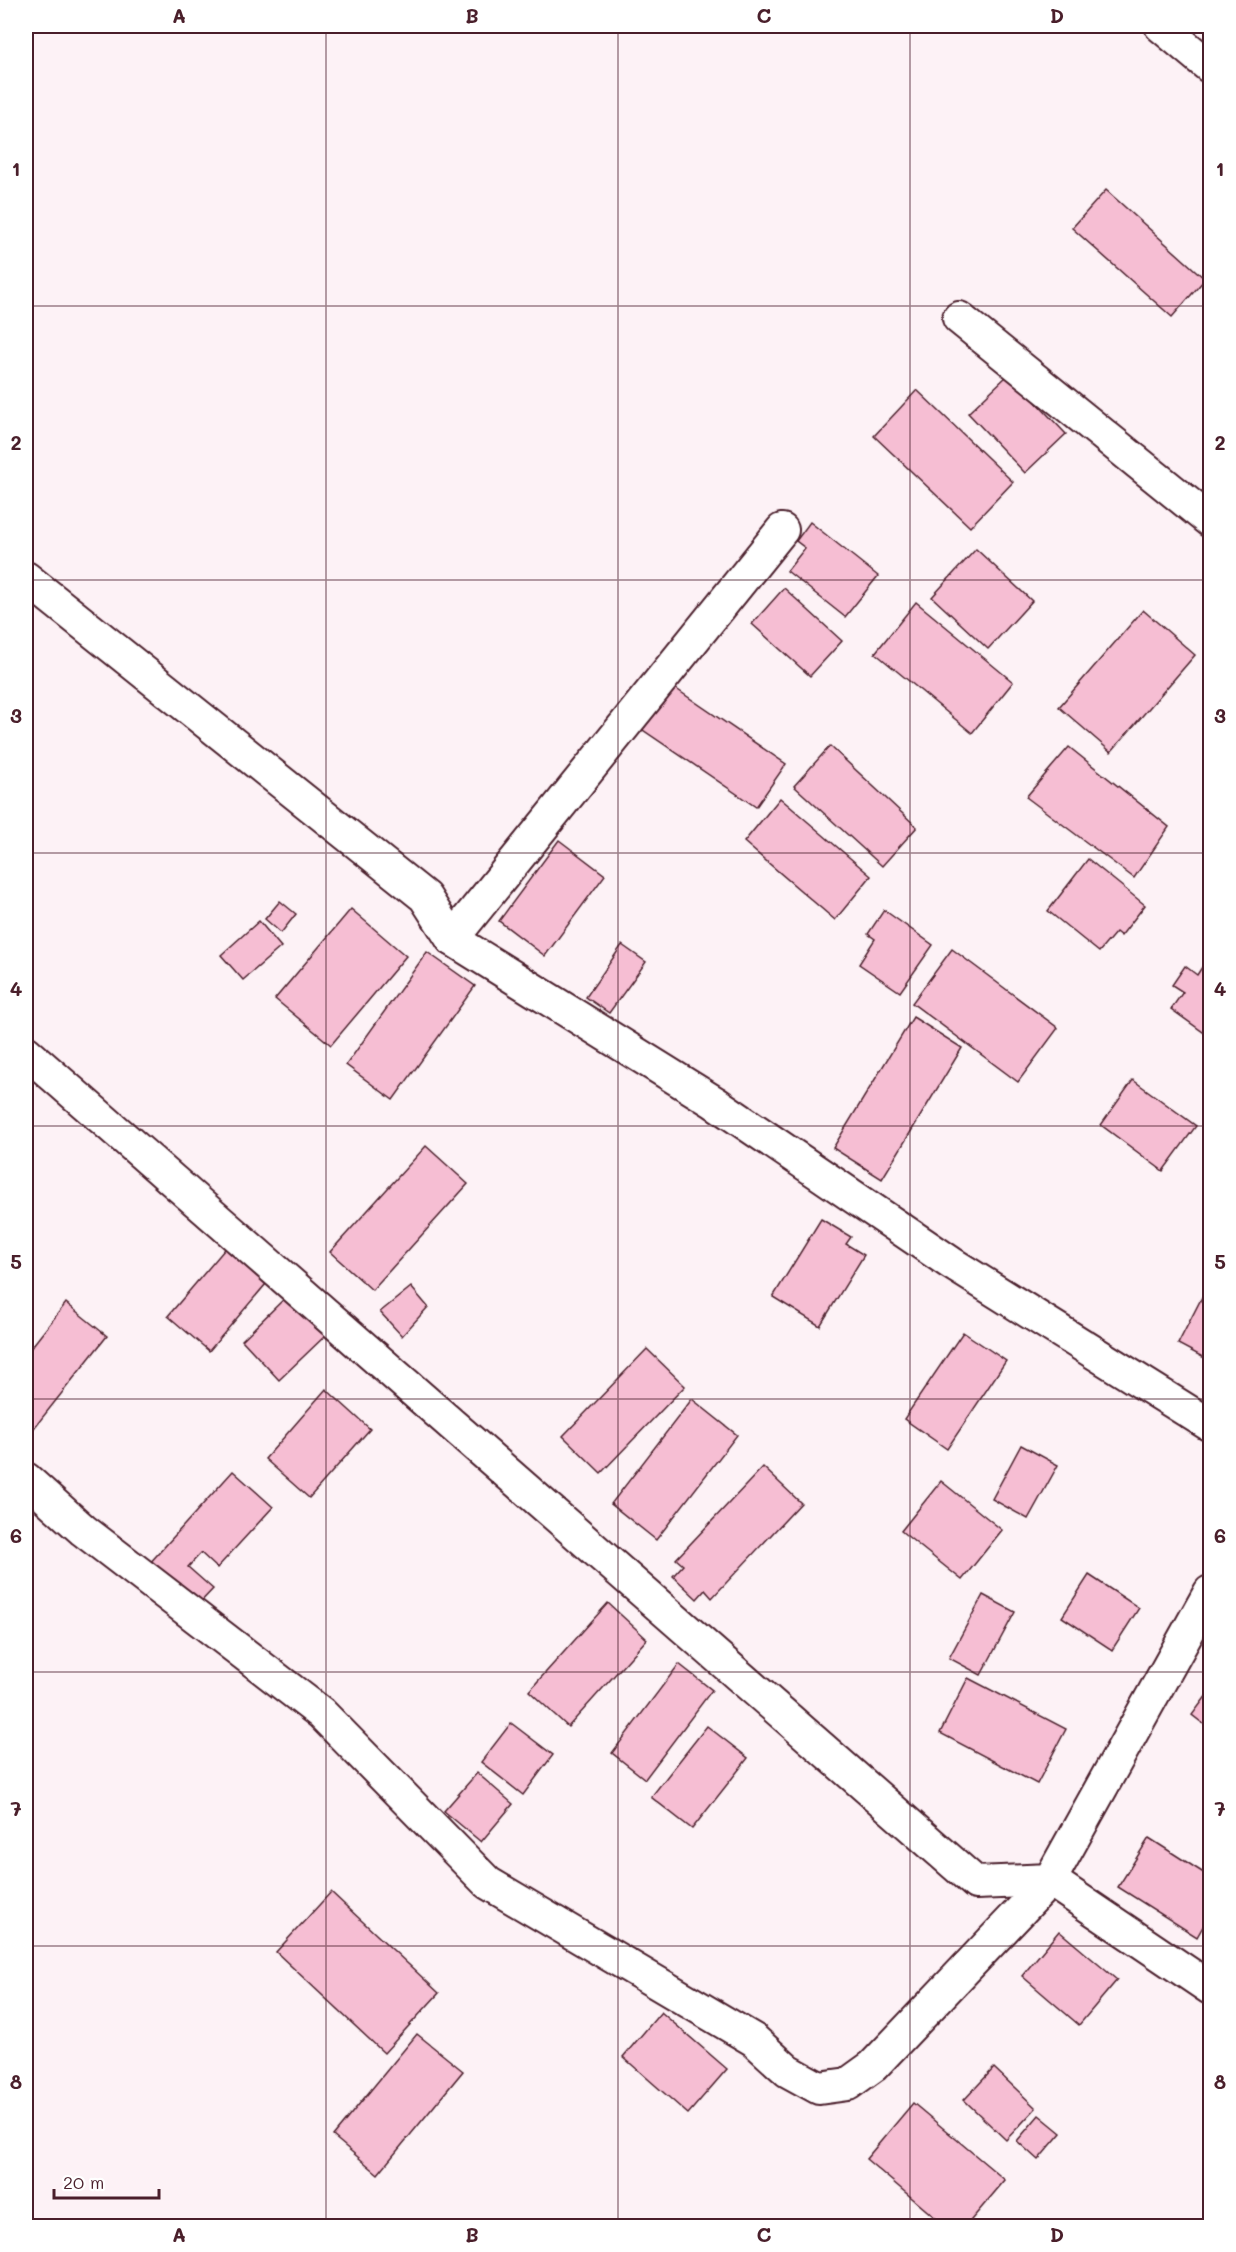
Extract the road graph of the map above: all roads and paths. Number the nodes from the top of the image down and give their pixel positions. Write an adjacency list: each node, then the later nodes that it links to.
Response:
1 (1161, 26): 2 (street)
2 (1210, 67)
3 (958, 318): 4 (street)
4 (1210, 521)
5 (782, 530): 7 (street)
6 (26, 578): 7 (street)
7 (452, 939): 9 (street)
8 (26, 1052): 12 (street)
9 (1210, 1425)
10 (26, 1479): 12 (street)
11 (1210, 1592): 12 (street)
12 (1050, 1880): 13 (street)
13 (1210, 1988)

